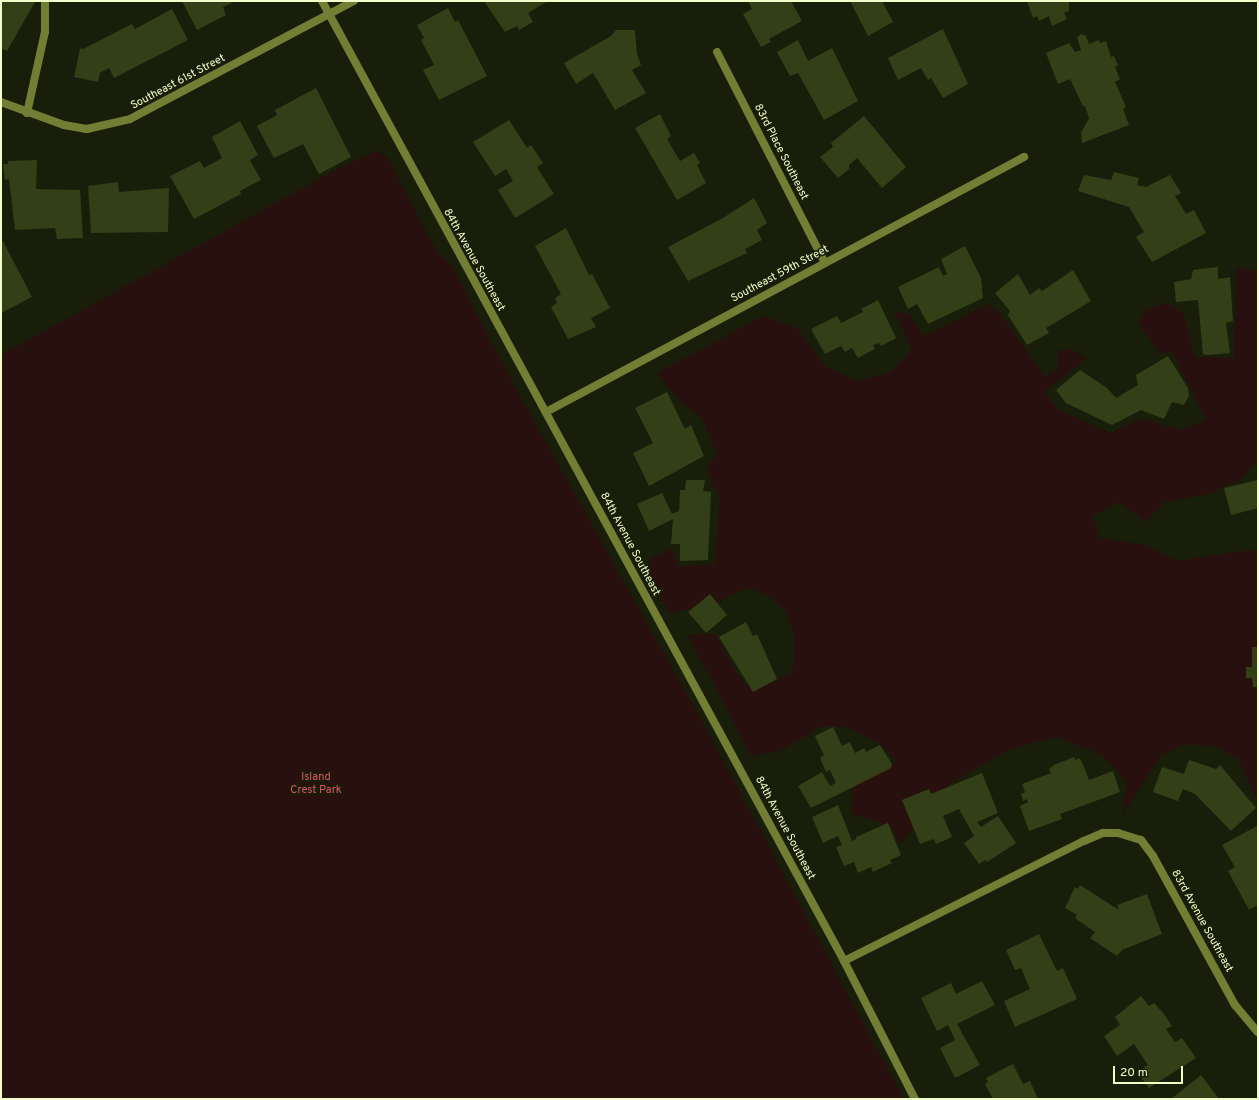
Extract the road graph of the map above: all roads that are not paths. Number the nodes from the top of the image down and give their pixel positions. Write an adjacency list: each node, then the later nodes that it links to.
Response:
1 (46, 1): 7 (street)
2 (322, 1): 4 (street, 84th Avenue Southeast)
3 (354, 1): 4 (street, Southeast 61st Street)
4 (329, 14): 7 (street, Southeast 61st Street); 10 (street, 84th Avenue Southeast)
5 (717, 52): 9 (street, 83rd Place Southeast)
6 (1, 102): 7 (street, Southeast 61st Street)
7 (27, 113)
8 (1024, 157): 9 (street, Southeast 59th Street)
9 (825, 263): 10 (street, Southeast 59th Street)
10 (546, 412): 11 (street, 84th Avenue Southeast)
11 (844, 961): 12 (street, 83rd Avenue Southeast); 13 (street, 84th Avenue Southeast)
12 (1258, 1032)
13 (915, 1099)

